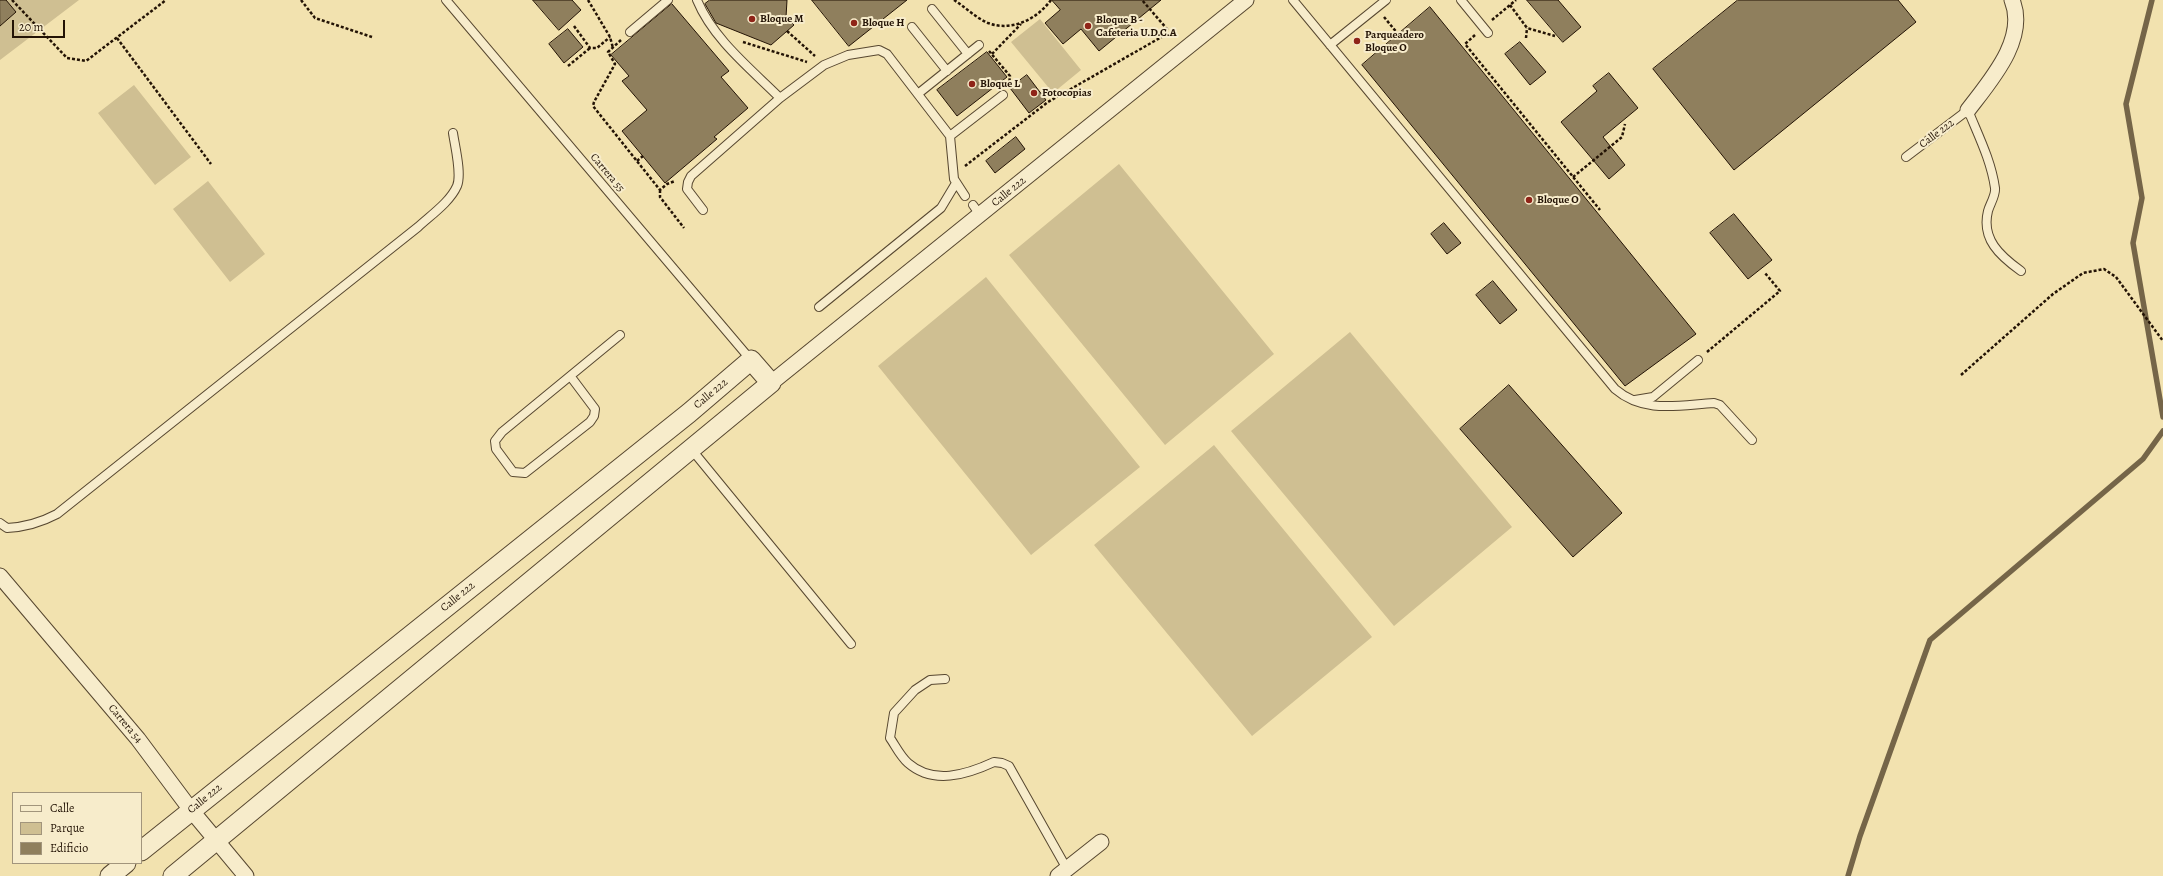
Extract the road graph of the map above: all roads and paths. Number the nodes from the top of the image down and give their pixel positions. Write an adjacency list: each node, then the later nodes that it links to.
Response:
1 (12, 0): 31 (path)
2 (166, 0): 31 (path)
3 (301, 0): 30 (path)
4 (446, 0): 68 (lane, Carrera 55)
5 (588, 0): 32 (path)
6 (668, 0): 26 (lane)
7 (697, 0): 28 (lane)
8 (954, 0): 20 (path)
9 (1051, 0): 20 (path)
10 (1142, 0): 56 (path)
11 (1246, 0): 72 (street, Calle 222)
12 (1293, 0): 34 (lane)
13 (1386, 0): 18 (lane)
14 (1461, 0): 24 (lane)
15 (1516, 0): 17 (path)
16 (2012, 0): 47 (street)
17 (1510, 5): 23 (path); 24 (path)
18 (1376, 8): 27 (path); 34 (lane)
19 (932, 9): 38 (lane)
20 (1021, 23): 39 (path)
21 (574, 26): 36 (path)
22 (912, 27): 43 (lane)
23 (1527, 28): 29 (path); 33 (path)
24 (1486, 30): 55 (path)
25 (787, 31): 40 (path)
26 (630, 32): 37 (path)
27 (1398, 34)
28 (719, 35): 41 (path); 46 (lane)
29 (1555, 36)
30 (372, 37)
31 (117, 38): 54 (path)
32 (610, 38): 36 (path); 37 (path)
33 (1526, 38)
34 (1330, 45): 73 (lane)
35 (978, 46): 38 (lane); 39 (path)
36 (590, 48): 42 (path)
37 (613, 48): 53 (path)
38 (968, 54): 43 (lane)
39 (992, 54): 45 (path)
40 (818, 59)
41 (813, 63)
42 (568, 66)
43 (947, 70): 44 (lane)
44 (918, 93): 46 (lane); 50 (lane)
45 (1003, 95): 50 (lane)
46 (780, 98): 57 (lane)
47 (1968, 110): 52 (lane, Calle 222); 63 (lane)
48 (1625, 124): 55 (path)
49 (453, 133): 76 (lane)
50 (950, 136): 56 (lane)
51 (643, 156): 53 (path)
52 (1906, 157)
53 (637, 161): 58 (path)
54 (211, 164)
55 (1573, 177): 61 (path)
56 (954, 179): 59 (lane); 65 (lane)
57 (688, 182): 58 (path); 60 (lane)
58 (660, 190): 62 (path)
59 (966, 196)
60 (703, 210)
61 (1600, 210)
62 (684, 228)
63 (2020, 271)
64 (1765, 273): 69 (path)
65 (819, 307)
66 (620, 335): 71 (lane)
67 (2163, 341): 70 (path)
68 (751, 360): 72 (street); 80 (street, Calle 222)
69 (1698, 360): 73 (lane)
70 (1961, 376)
71 (571, 378): 71 (lane)
72 (771, 383): 75 (street, Calle 222)
73 (1630, 400): 74 (lane)
74 (1752, 440)
75 (692, 450): 78 (lane); 81 (street, Calle 222)
76 (0, 523)
77 (0, 576): 80 (street, Carrera 54)
78 (851, 644)
79 (945, 679): 85 (lane)
80 (191, 810): 81 (street, Carrera 54); 83 (street, Calle 222)
81 (216, 840): 87 (street, Calle 222); 88 (street, Carrera 54)
82 (1101, 842): 85 (street)
83 (142, 850)
84 (125, 864): 86 (street)
85 (1063, 872)
86 (110, 876)
87 (173, 876)
88 (246, 876)

